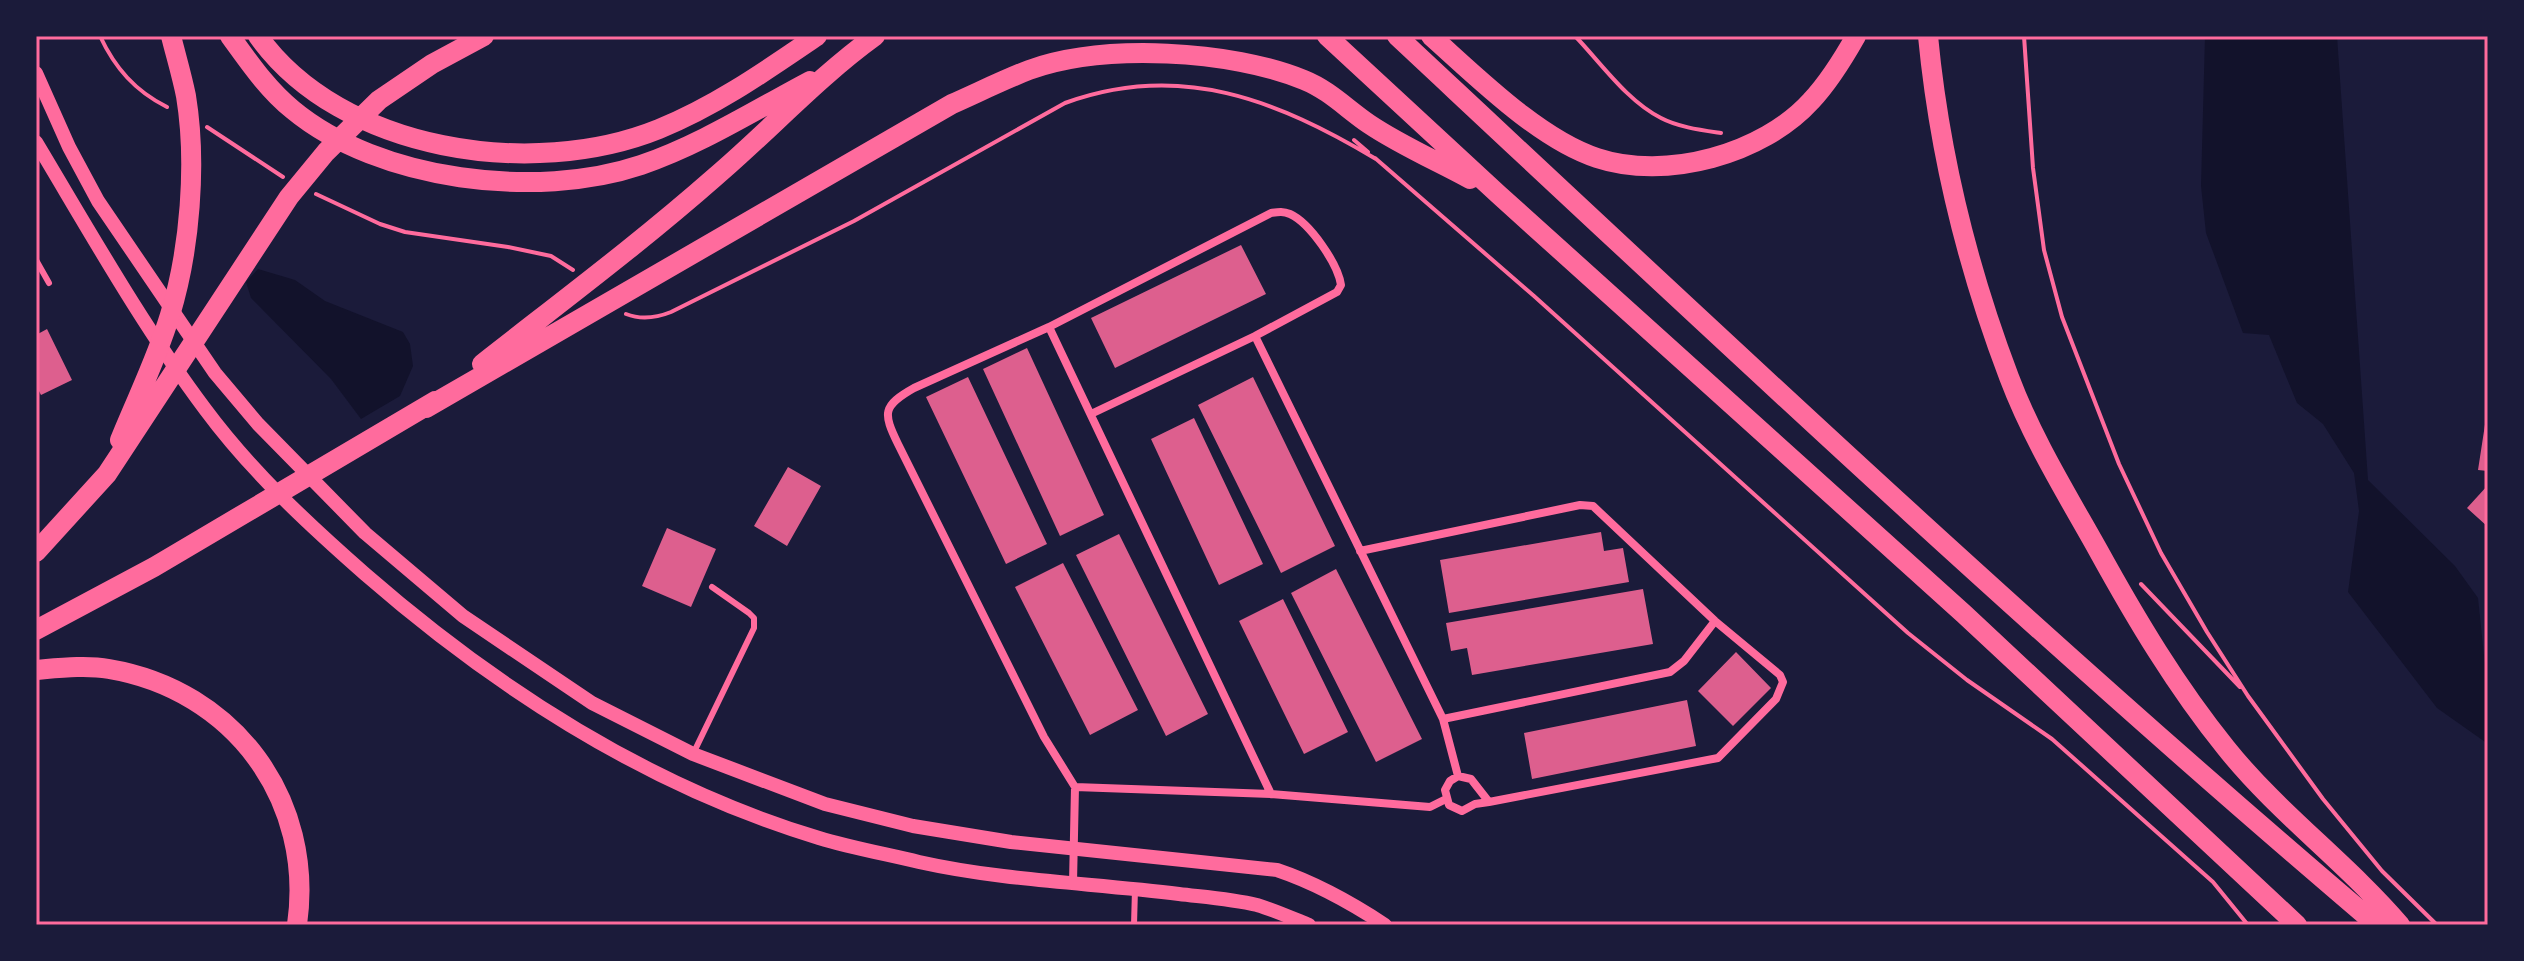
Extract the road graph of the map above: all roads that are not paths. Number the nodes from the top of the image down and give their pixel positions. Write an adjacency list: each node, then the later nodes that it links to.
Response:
1 (171, 36): 22 (highway)
2 (230, 36): 12 (highway)
3 (258, 36): 5 (highway)
4 (484, 36): 22 (highway)
5 (817, 36)
6 (875, 36): 12 (highway)
7 (1327, 36): 15 (highway)
8 (1397, 36): 44 (highway)
9 (1431, 36): 10 (highway)
10 (1856, 36)
11 (1928, 36): 45 (highway)
12 (831, 69): 20 (highway)
13 (36, 73): 30 (street)
14 (36, 142): 37 (street)
15 (1498, 194): 20 (highway); 43 (highway)
16 (36, 260): 17 (lane)
17 (49, 283)
18 (1049, 327): 19 (street); 21 (street); 32 (street)
19 (1255, 336): 21 (street); 23 (street)
20 (426, 408): 27 (highway)
21 (1091, 414): 33 (street)
22 (107, 474): 24 (highway)
23 (1360, 551): 26 (street); 29 (street)
24 (36, 552)
25 (712, 587): 30 (lane)
26 (1715, 621): 29 (street); 35 (street)
27 (36, 630)
28 (36, 670): 39 (highway)
29 (1443, 719): 31 (street)
30 (693, 754): 36 (street)
31 (1458, 776): 34 (street); 35 (street)
32 (1075, 787): 33 (street); 36 (street)
33 (1271, 794): 34 (street)
34 (1446, 799): 35 (street)
35 (1489, 802)
36 (1072, 848): 37 (street); 42 (street)
37 (1073, 883): 38 (street)
38 (1135, 889): 40 (lane); 41 (street)
39 (297, 925)
40 (1134, 925)
41 (1309, 925)
42 (1385, 925)
43 (2297, 925)
44 (2377, 925)
45 (2400, 925)

